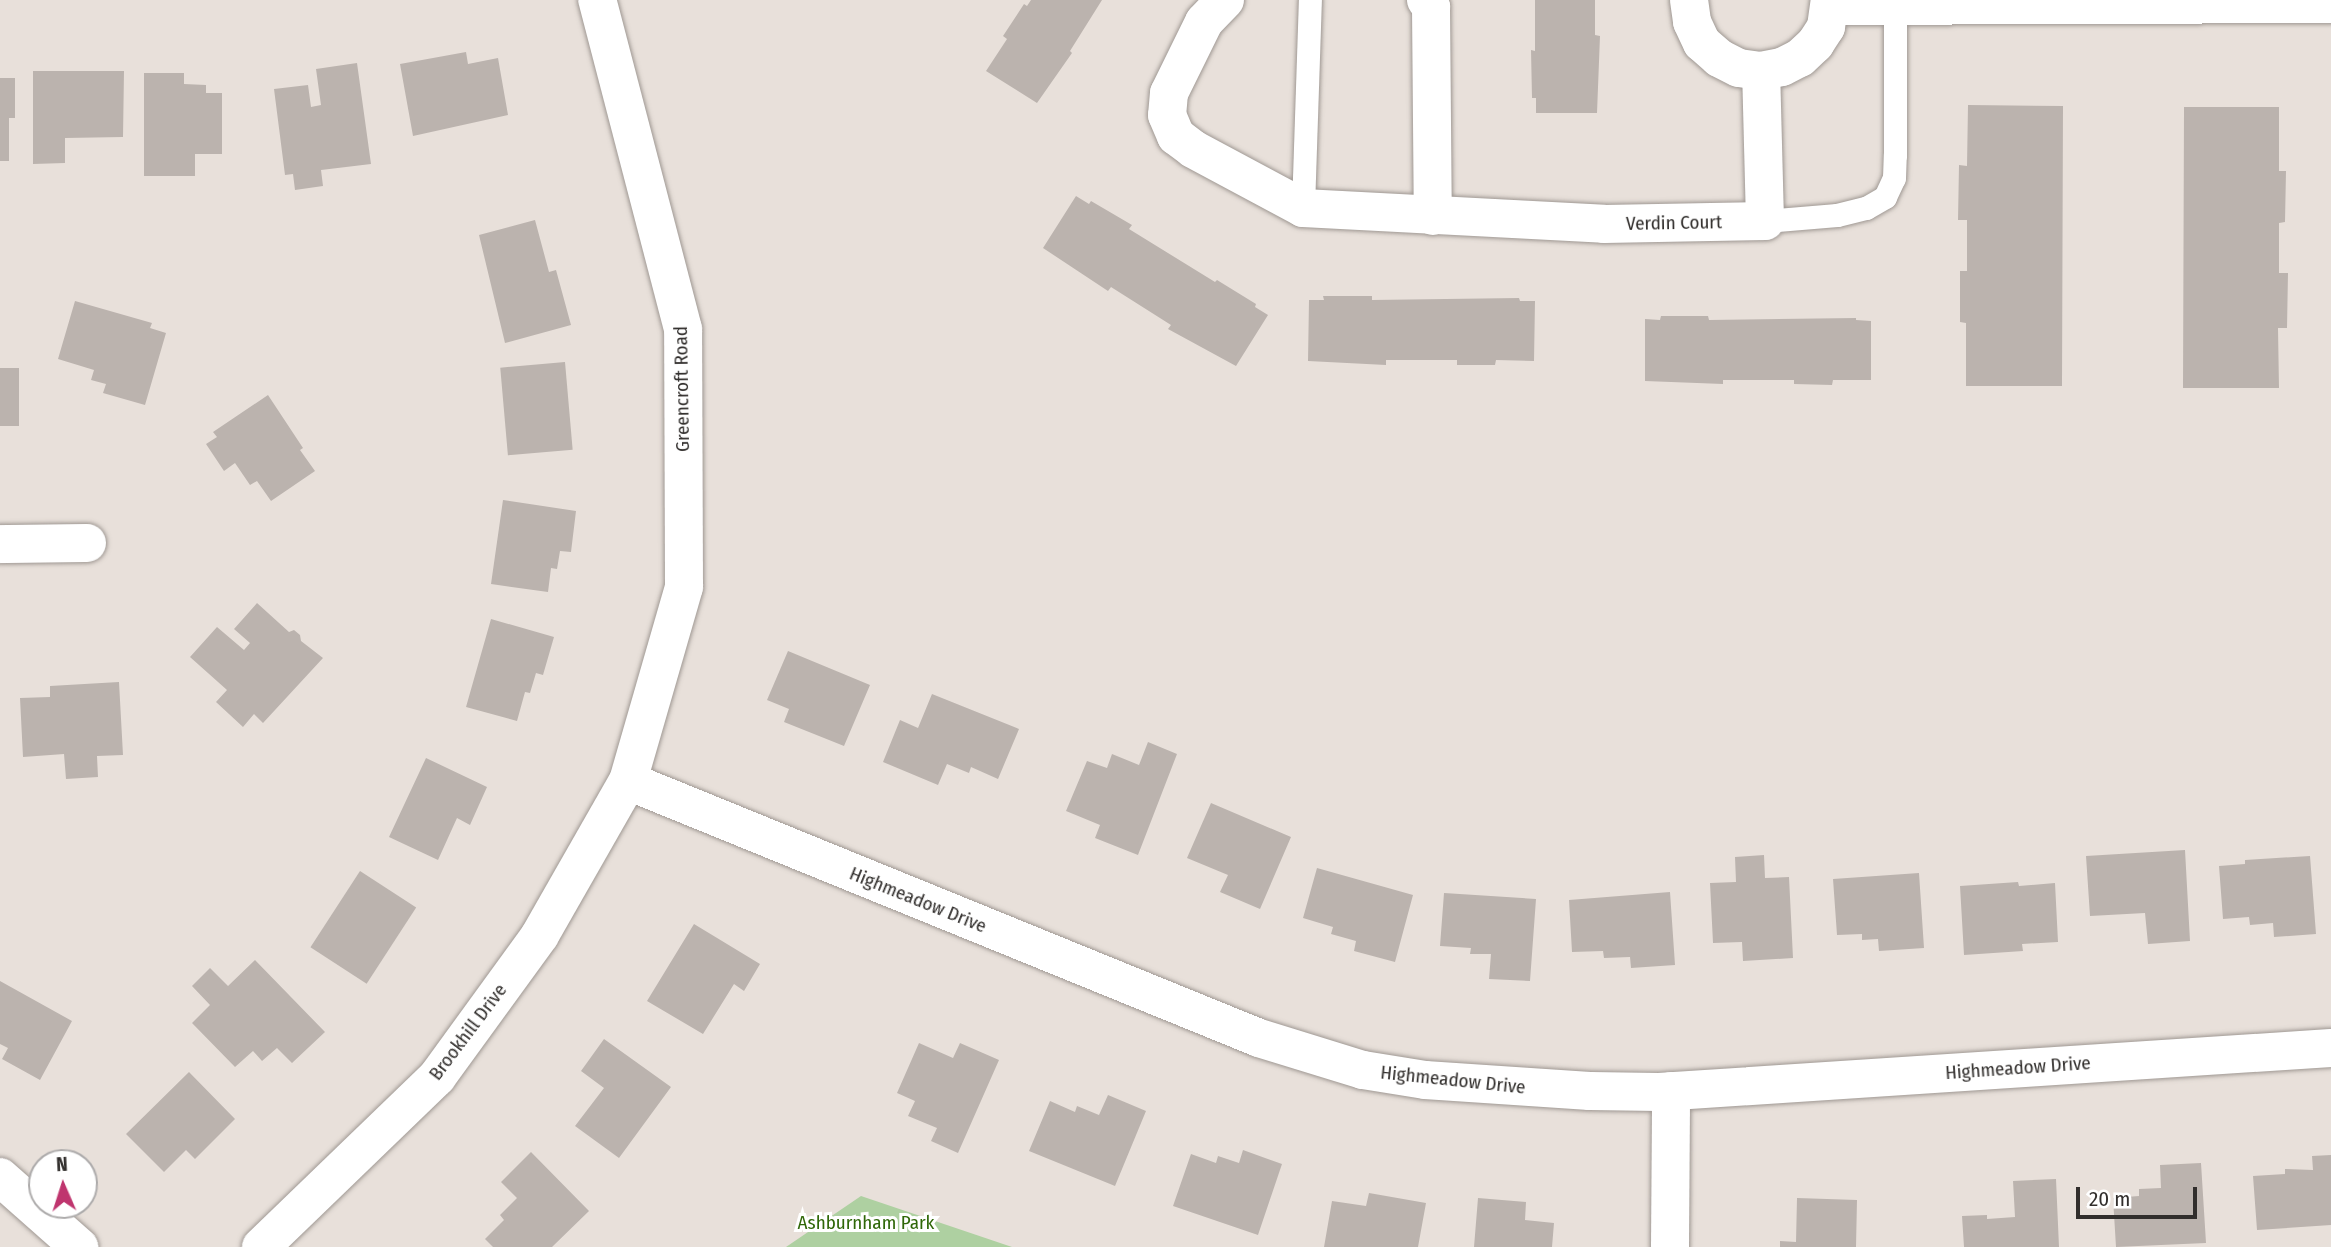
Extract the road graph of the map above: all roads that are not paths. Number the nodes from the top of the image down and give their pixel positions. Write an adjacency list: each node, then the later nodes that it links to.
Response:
1 (597, 0): 15 (street, Greencroft Road)
2 (1225, 0): 10 (street, Verdin Court)
3 (1310, 0): 10 (lane)
4 (1426, 0): 11 (street)
5 (1689, 0): 9 (street)
6 (1830, 3): 8 (street); 9 (street)
7 (2331, 4): 8 (street)
8 (1895, 6): 12 (lane)
9 (1761, 71): 12 (street)
10 (1303, 208): 11 (street, Verdin Court)
11 (1433, 216): 12 (street, Verdin Court)
12 (1765, 221)
13 (87, 542): 14 (street)
14 (0, 544)
15 (628, 780): 17 (street, Highmeadow Drive); 20 (street, Brookhill Drive)
16 (2331, 1048): 17 (street, Highmeadow Drive)
17 (1671, 1091): 21 (street)
18 (0, 1177): 19 (street)
19 (79, 1247)
20 (261, 1247)
21 (1670, 1247)

